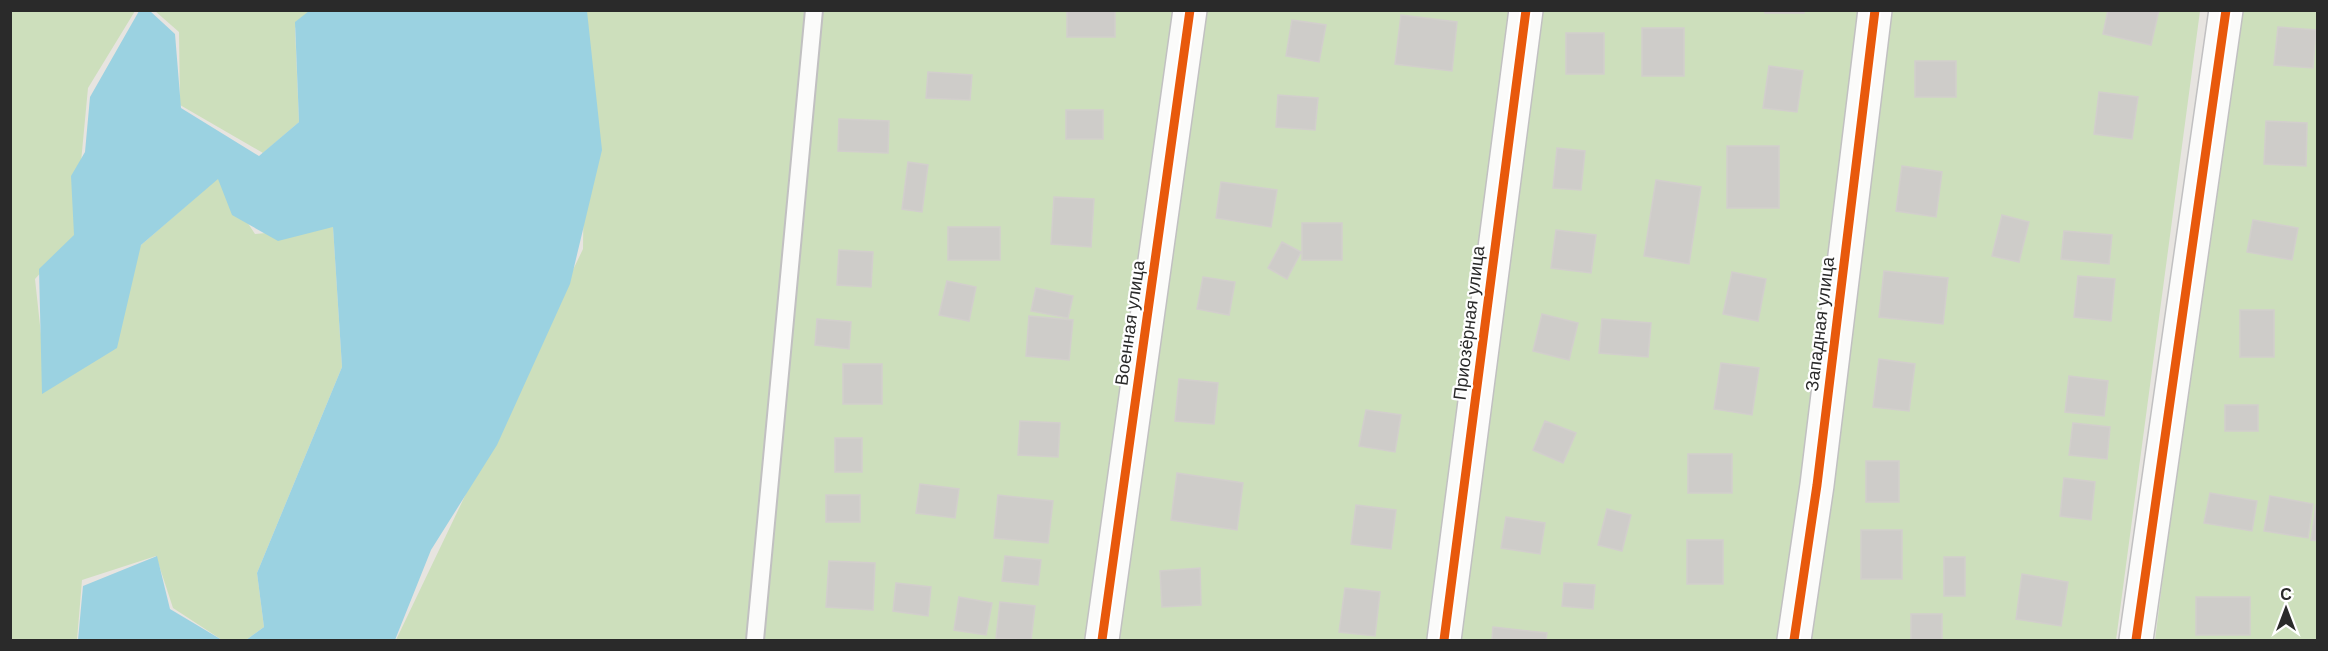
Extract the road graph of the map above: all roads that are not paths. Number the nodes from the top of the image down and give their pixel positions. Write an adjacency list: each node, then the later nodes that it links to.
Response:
1 (814, 10): 6 (lane)
2 (1190, 10): 7 (street, Военная улица)
3 (1526, 10): 8 (street, Приозёрная улица)
4 (1875, 10): 9 (street, Западная улица)
5 (2226, 10): 10 (street)
6 (755, 640)
7 (1102, 640)
8 (1444, 640)
9 (1794, 640)
10 (2136, 640)

